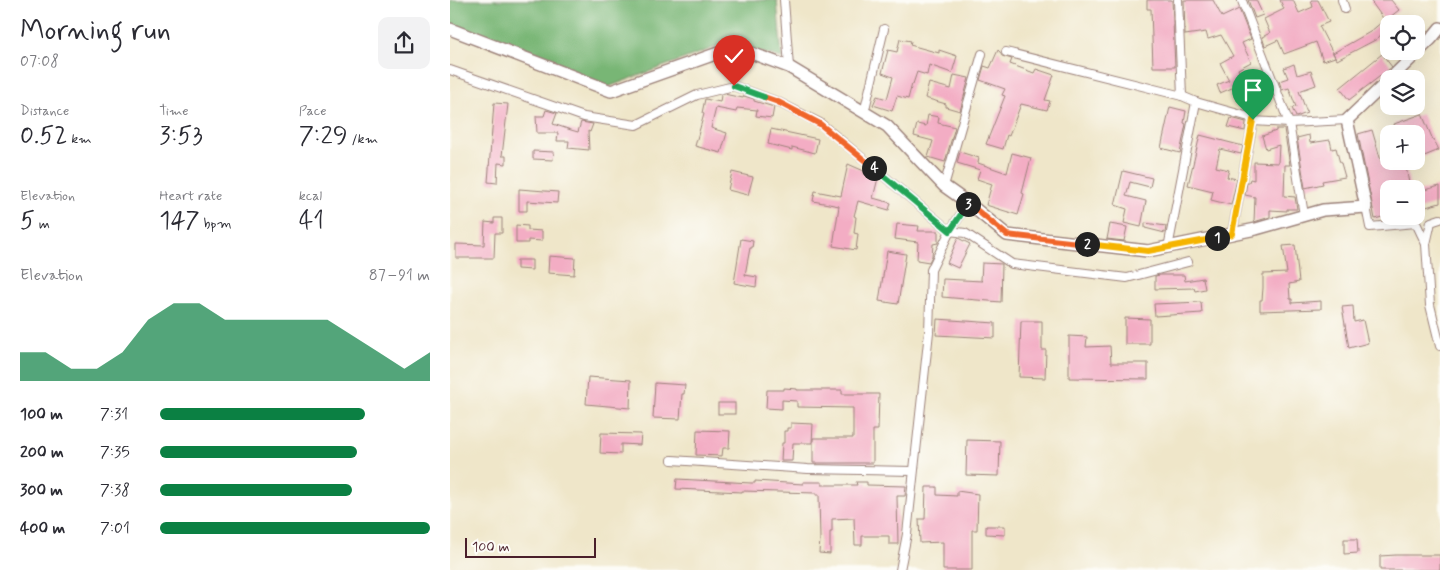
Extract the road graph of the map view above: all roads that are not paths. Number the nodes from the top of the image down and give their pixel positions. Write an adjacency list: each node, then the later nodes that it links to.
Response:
1 (784, 0): 11 (street)
2 (1178, 0): 15 (street)
3 (1342, 0): 5 (street)
4 (1242, 1): 20 (street)
5 (1345, 9)
6 (1440, 28): 13 (street)
7 (450, 29): 11 (street)
8 (884, 29): 17 (street)
9 (1006, 52): 15 (street)
10 (982, 54): 21 (street)
11 (789, 66): 17 (street)
12 (450, 70): 26 (street)
13 (1398, 70)
14 (1380, 88): 19 (street)
15 (1182, 96): 16 (street)
16 (1196, 102): 18 (street); 29 (street)
17 (864, 112): 21 (street)
18 (1253, 120): 20 (street); 27 (street)
19 (1347, 120): 20 (street); 23 (street)
20 (1289, 123): 24 (street)
21 (944, 186): 22 (street)
22 (968, 203): 26 (street); 29 (street)
23 (1366, 207): 24 (street); 28 (street)
24 (1304, 215): 27 (street)
25 (1440, 219): 28 (street)
26 (950, 231): 30 (street); 33 (street)
27 (1232, 234): 29 (street)
28 (1426, 244): 31 (street)
29 (1168, 248)
30 (1188, 262)
31 (1440, 346)
32 (672, 460): 33 (street)
33 (913, 471): 34 (street)
34 (900, 570)

